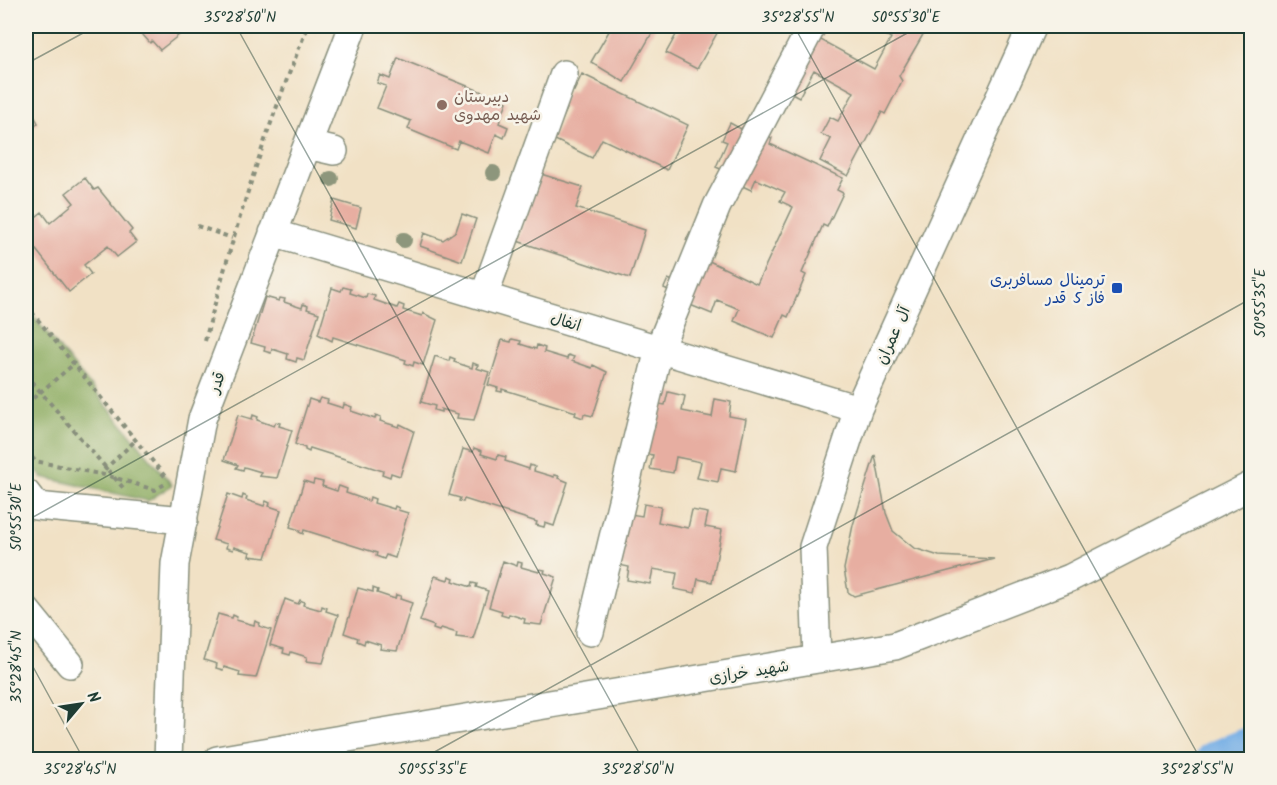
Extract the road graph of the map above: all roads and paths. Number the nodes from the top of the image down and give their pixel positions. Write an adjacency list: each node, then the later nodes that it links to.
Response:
1 (308, 26): 10 (path)
2 (353, 26): 7 (street, قدر)
3 (812, 26): 14 (street)
4 (1032, 26): 19 (street, آل عمران)
5 (564, 74): 11 (street)
6 (334, 152): 7 (street)
7 (304, 153): 9 (street, قدر)
8 (197, 226): 10 (path)
9 (273, 233): 11 (street, انفال); 29 (street, قدر)
10 (232, 238): 13 (path)
11 (484, 296): 14 (street, انفال)
12 (26, 305): 15 (path)
13 (203, 347)
14 (659, 349): 19 (street, انفال); 31 (street)
15 (74, 364): 17 (path); 20 (path)
16 (26, 375): 17 (path)
17 (40, 393): 18 (path); 22 (path)
18 (26, 404)
19 (858, 409): 32 (street, آل عمران)
20 (136, 440): 22 (path); 25 (path)
21 (26, 450): 24 (path)
22 (104, 470): 24 (path)
23 (176, 474): 25 (path)
24 (110, 476): 25 (path); 28 (path)
25 (169, 481)
26 (1251, 485): 32 (street, شهید خرازی)
27 (26, 494): 28 (street)
28 (149, 516): 29 (street)
29 (184, 520): 34 (street, قدر)
30 (26, 610): 33 (street)
31 (590, 632)
32 (817, 659): 35 (street, شهید خرازی)
33 (70, 664)
34 (168, 759)
35 (218, 759)

